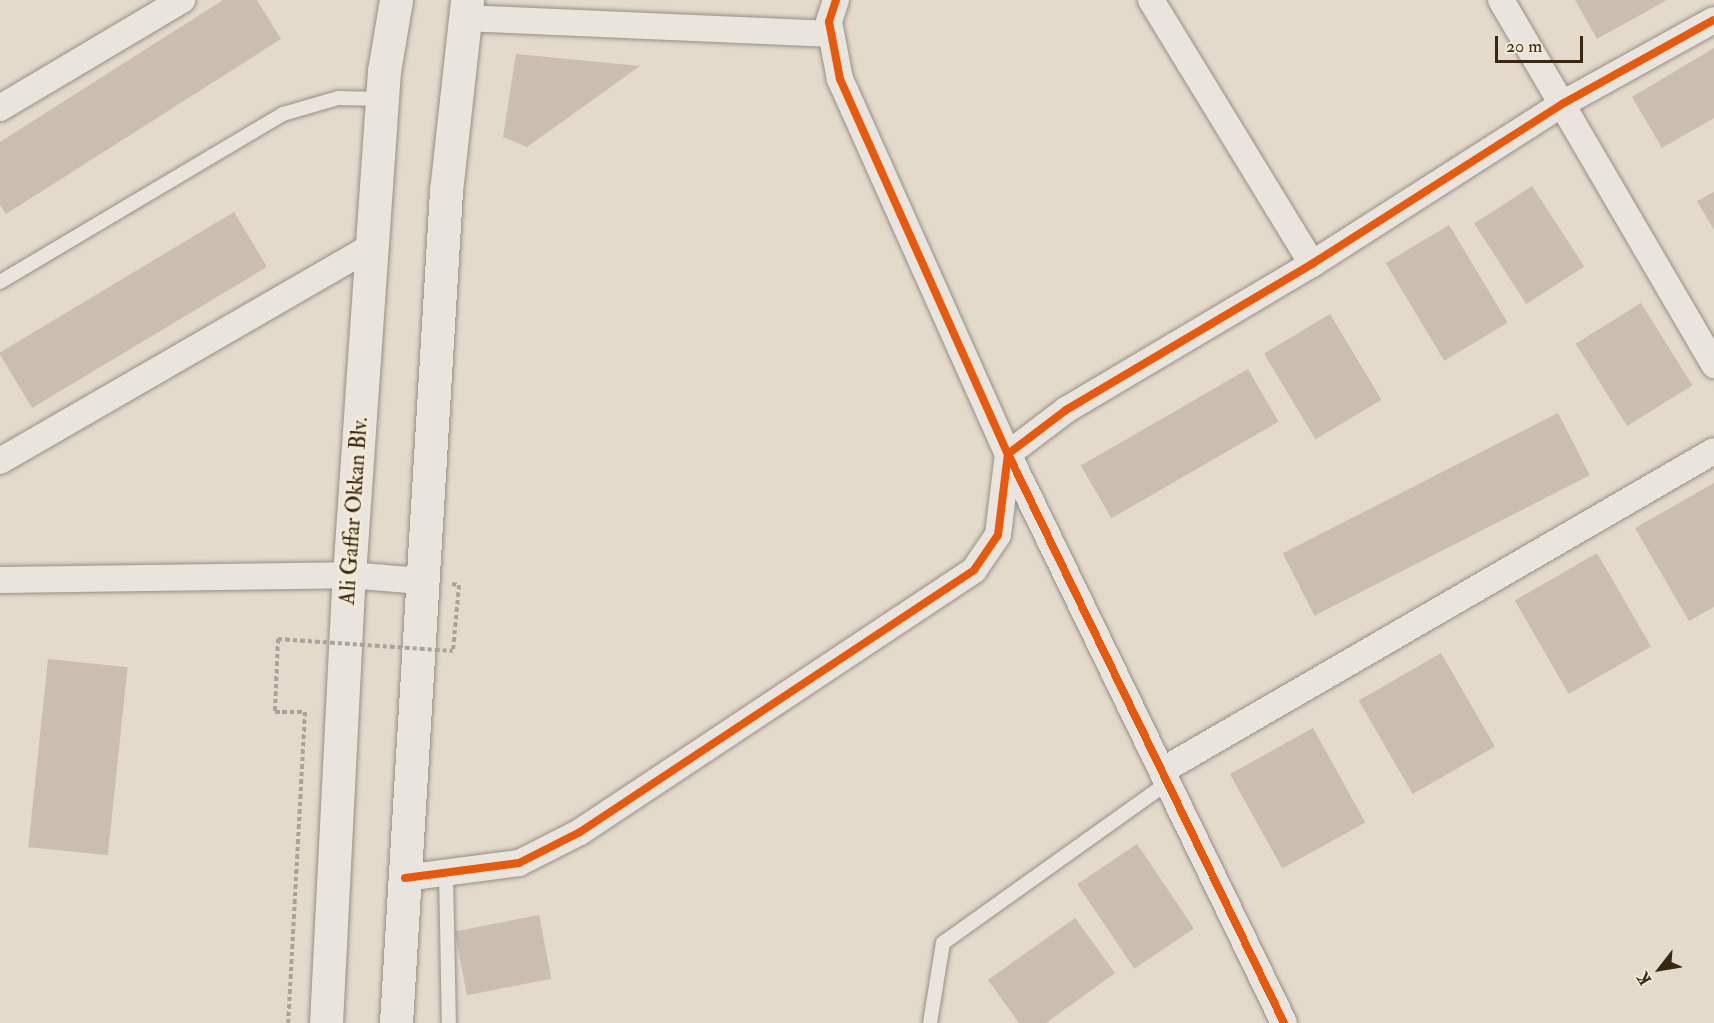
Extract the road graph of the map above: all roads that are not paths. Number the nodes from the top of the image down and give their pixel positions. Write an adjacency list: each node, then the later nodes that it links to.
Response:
1 (182, 0): 11 (street)
2 (396, 0): 9 (main road, Ali Gaffar Okkan Blv.)
3 (836, 0): 8 (street)
4 (1150, 0): 13 (street)
5 (1501, 0): 10 (street)
6 (466, 9): 8 (street); 22 (main road)
7 (1714, 20): 10 (street)
8 (831, 34): 18 (street)
9 (382, 99): 12 (main road, Ali Gaffar Okkan Blv.); 14 (lane)
10 (1564, 103): 13 (street); 15 (street)
11 (0, 108)
12 (372, 246): 19 (street); 20 (main road, Ali Gaffar Okkan Blv.)
13 (1312, 264): 18 (street)
14 (0, 282)
15 (1706, 331): 16 (street)
16 (1714, 365)
17 (1714, 452): 23 (street)
18 (1008, 454): 23 (street); 24 (street)
19 (0, 461)
20 (349, 575): 21 (street); 22 (street); 26 (main road, Ali Gaffar Okkan Blv.)
21 (0, 580)
22 (421, 581): 25 (main road)
23 (1166, 776): 29 (lane); 30 (street)
24 (446, 873): 25 (street); 28 (lane)
25 (405, 878): 27 (main road)
26 (326, 1023)
27 (396, 1023)
28 (449, 1023)
29 (930, 1023)
30 (1284, 1023)

